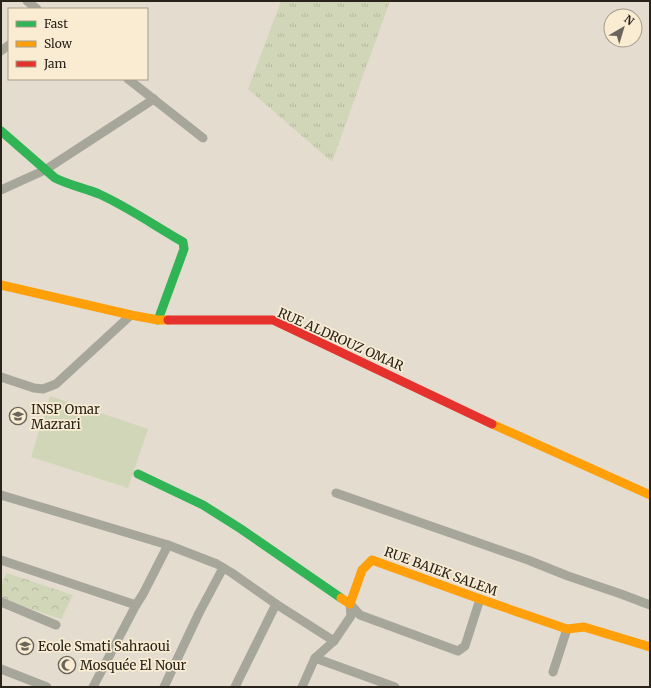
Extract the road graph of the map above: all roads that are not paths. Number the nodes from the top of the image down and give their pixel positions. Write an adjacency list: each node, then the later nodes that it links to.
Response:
1 (27, 1): 2 (street)
2 (36, 8)
3 (129, 80): 4 (street)
4 (154, 99): 6 (street); 7 (street)
5 (1, 131): 7 (street)
6 (202, 138)
7 (45, 170): 8 (street); 11 (street)
8 (1, 190)
9 (1, 285): 10 (street, RUE ALDROUZ OMAR)
10 (131, 315): 11 (street, RUE ALDROUZ OMAR); 12 (street)
11 (158, 320): 16 (street, RUE ALDROUZ OMAR)
12 (1, 377)
13 (138, 474): 23 (street)
14 (336, 493): 25 (street)
15 (1, 494): 17 (street)
16 (650, 495)
17 (168, 545): 19 (street); 24 (street)
18 (1, 560): 24 (street)
19 (223, 568): 22 (street); 35 (street)
20 (480, 599): 23 (street, RUE BAIEK SALEM); 23 (street); 27 (street, RUE BAIEK SALEM)
21 (1, 602): 26 (street)
22 (276, 604): 28 (street); 36 (street)
23 (350, 604): 28 (street)
24 (136, 605): 34 (street)
25 (650, 605)
26 (56, 625)
27 (567, 629): 29 (street, RUE BAIEK SALEM); 32 (street)
28 (334, 641): 30 (street)
29 (650, 647)
30 (315, 658): 37 (street); 38 (street)
31 (1, 669): 33 (street)
32 (553, 672)
33 (46, 687)
34 (93, 687)
35 (164, 687)
36 (235, 687)
37 (302, 687)
38 (395, 687)

